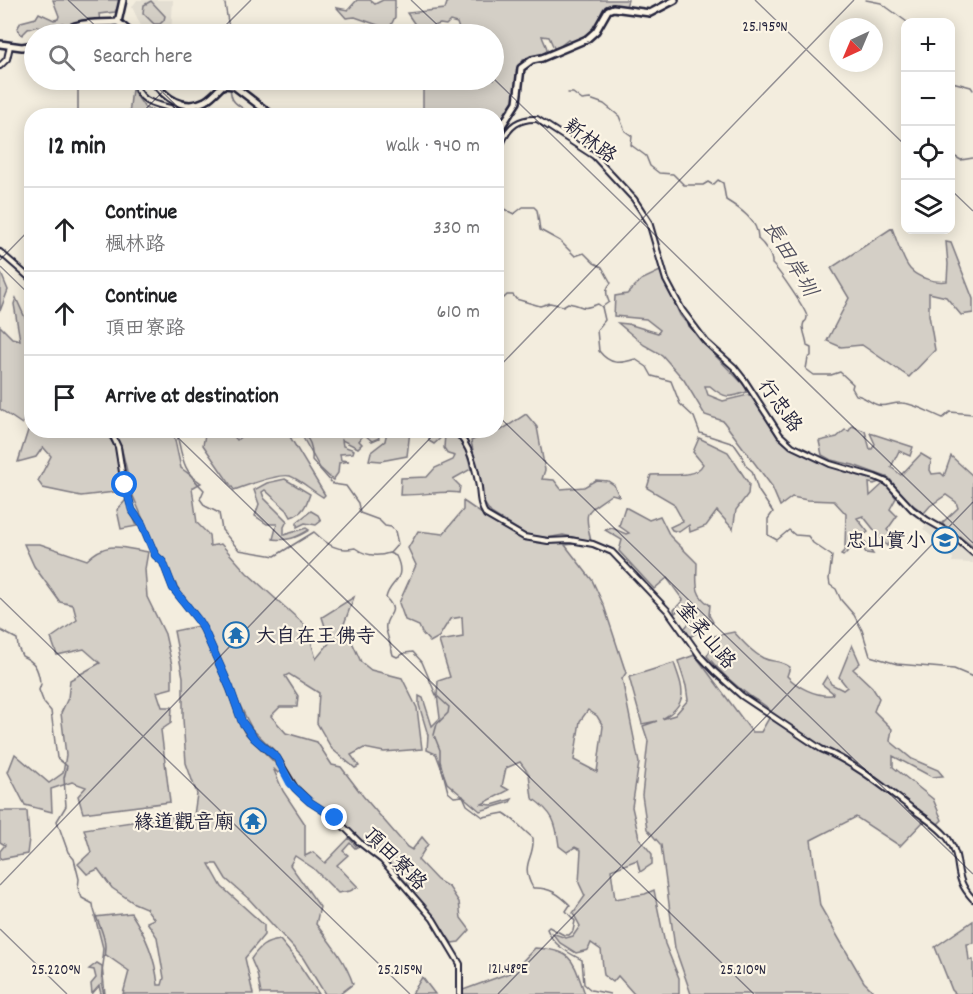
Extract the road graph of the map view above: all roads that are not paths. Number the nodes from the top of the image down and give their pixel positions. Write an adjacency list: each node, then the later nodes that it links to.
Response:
1 (123, 0): 3 (main road)
2 (675, 0): 16 (main road)
3 (118, 22): 4 (main road); 5 (main road)
4 (82, 24)
5 (120, 24)
6 (0, 44): 7 (main road)
7 (10, 46): 8 (main road); 9 (street)
8 (24, 47)
9 (0, 66)
10 (136, 90): 14 (street)
11 (161, 90): 12 (main road)
12 (217, 90)
13 (238, 90): 15 (main road)
14 (170, 108)
15 (262, 108)
16 (504, 122)
17 (504, 136): 19 (street, 新林路)
18 (0, 252): 20 (street)
19 (662, 267): 23 (street, 行忠路)
20 (24, 273)
21 (114, 438): 25 (street, 頂田寮路)
22 (461, 438): 24 (street, 奎柔山路)
23 (973, 554)
24 (973, 899)
25 (460, 994)

